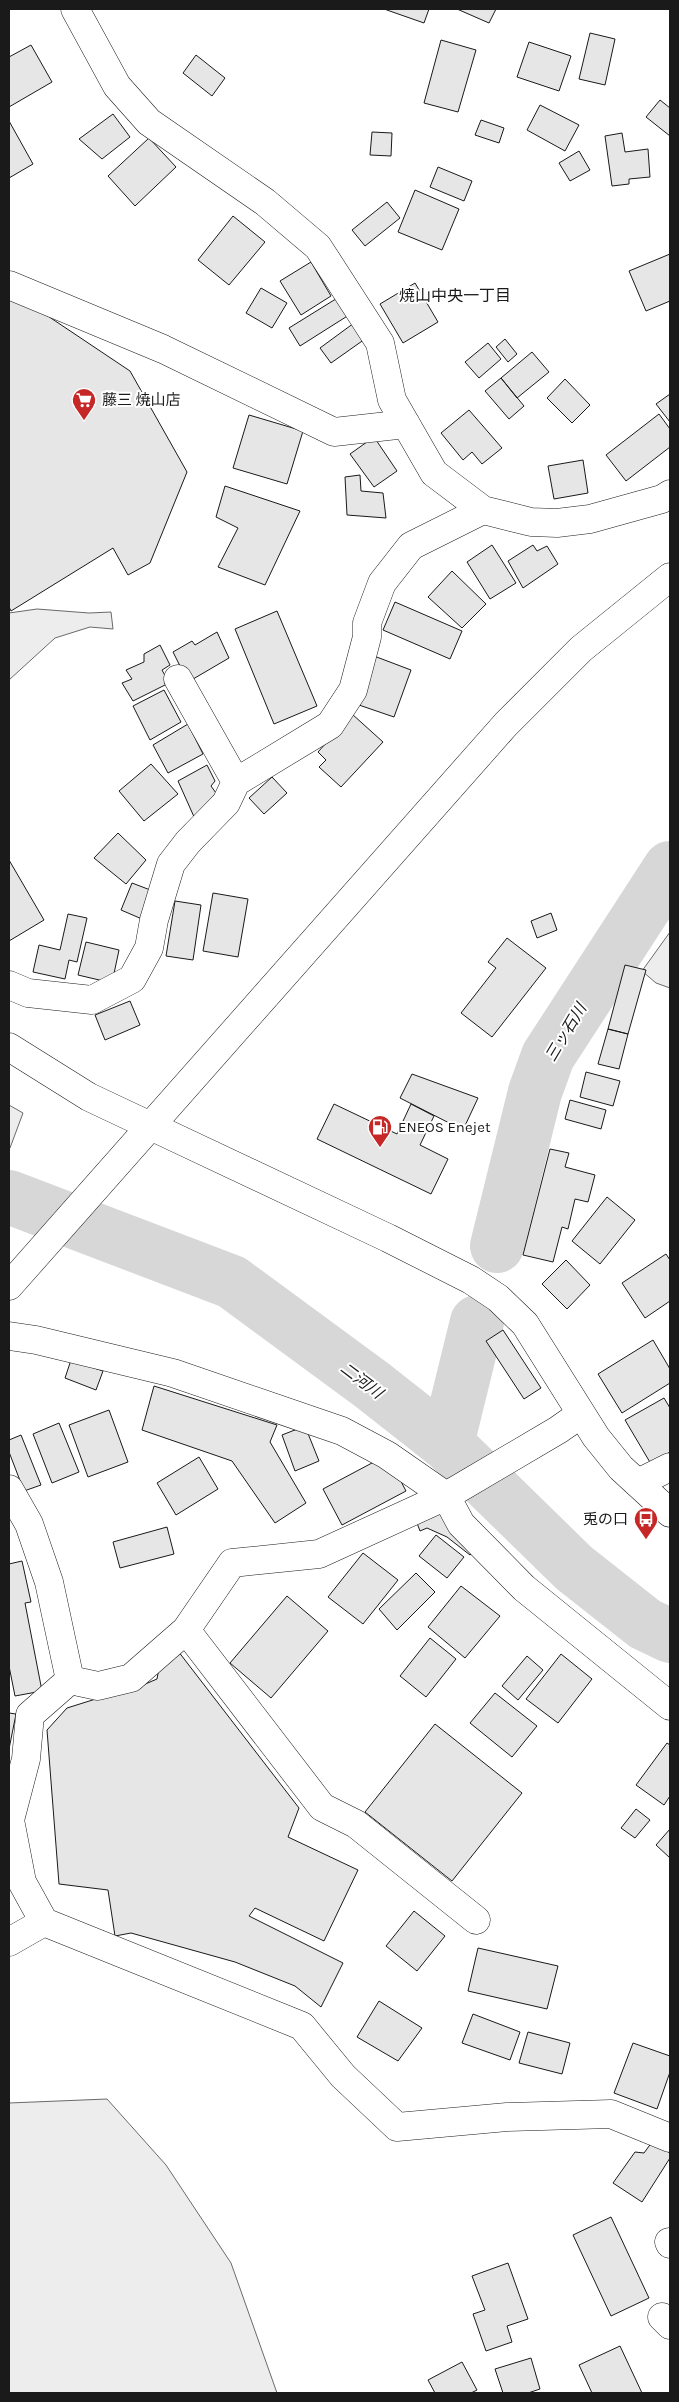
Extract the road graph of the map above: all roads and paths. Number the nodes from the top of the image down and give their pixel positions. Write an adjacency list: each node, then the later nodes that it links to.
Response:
1 (75, 9): 3 (street)
2 (9, 284): 3 (street)
3 (406, 424): 5 (street)
4 (670, 494): 5 (street)
5 (482, 510): 8 (street)
6 (670, 577): 11 (street)
7 (178, 679): 8 (street)
8 (236, 782): 9 (street)
9 (9, 985)
10 (9, 1047): 11 (street)
11 (150, 1128): 12 (street); 14 (street)
12 (9, 1286)
13 (9, 1336): 18 (street)
14 (581, 1414): 16 (street); 18 (street)
15 (670, 1467): 16 (street)
16 (638, 1483): 19 (street)
17 (9, 1488): 21 (street)
18 (452, 1492): 20 (street); 22 (street)
19 (670, 1512)
20 (186, 1630): 21 (street); 24 (street)
21 (70, 1680): 23 (street)
22 (670, 1706)
23 (9, 1820): 25 (street)
24 (476, 1920)
25 (44, 1922): 26 (street); 27 (street)
26 (9, 1942)
27 (670, 2138)

